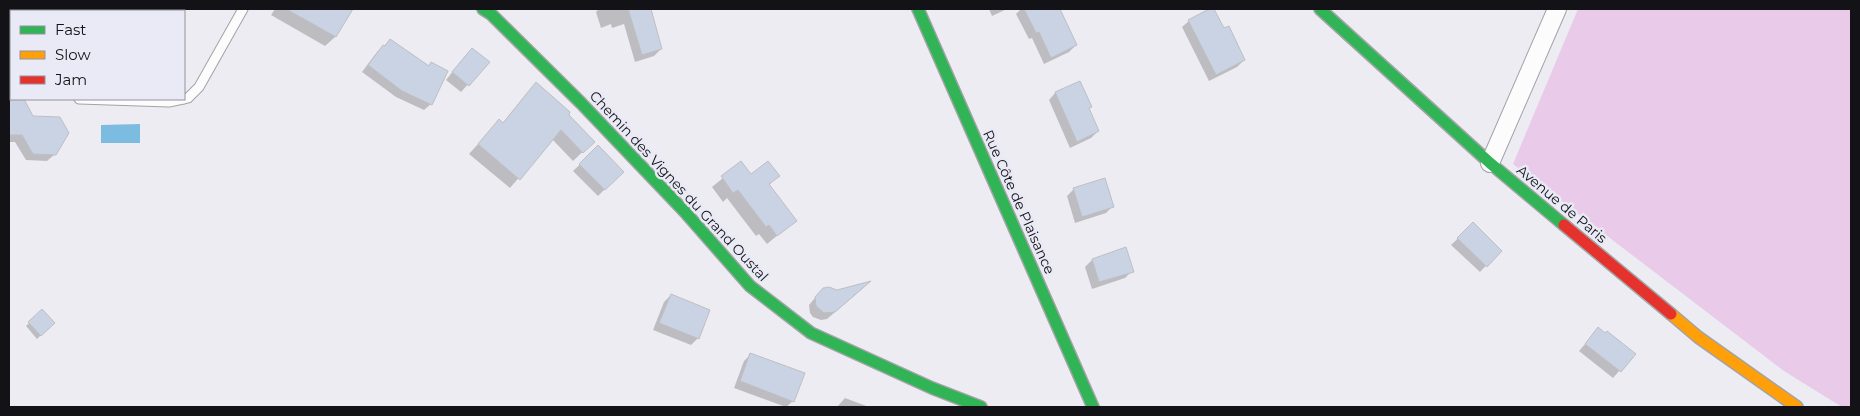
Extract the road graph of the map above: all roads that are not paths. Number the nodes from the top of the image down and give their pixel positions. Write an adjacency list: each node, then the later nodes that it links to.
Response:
1 (243, 9): 6 (lane)
2 (483, 9): 10 (street, Chemin des Vignes du Grand Oustal)
3 (918, 9): 11 (street, Rue Côte de Plaisance)
4 (1320, 9): 9 (street, Avenue de Paris)
5 (1557, 9): 9 (street)
6 (185, 99)
7 (109, 100): 8 (lane)
8 (178, 100)
9 (1490, 164): 12 (street, Avenue de Paris)
10 (981, 407)
11 (1093, 407)
12 (1797, 407)

